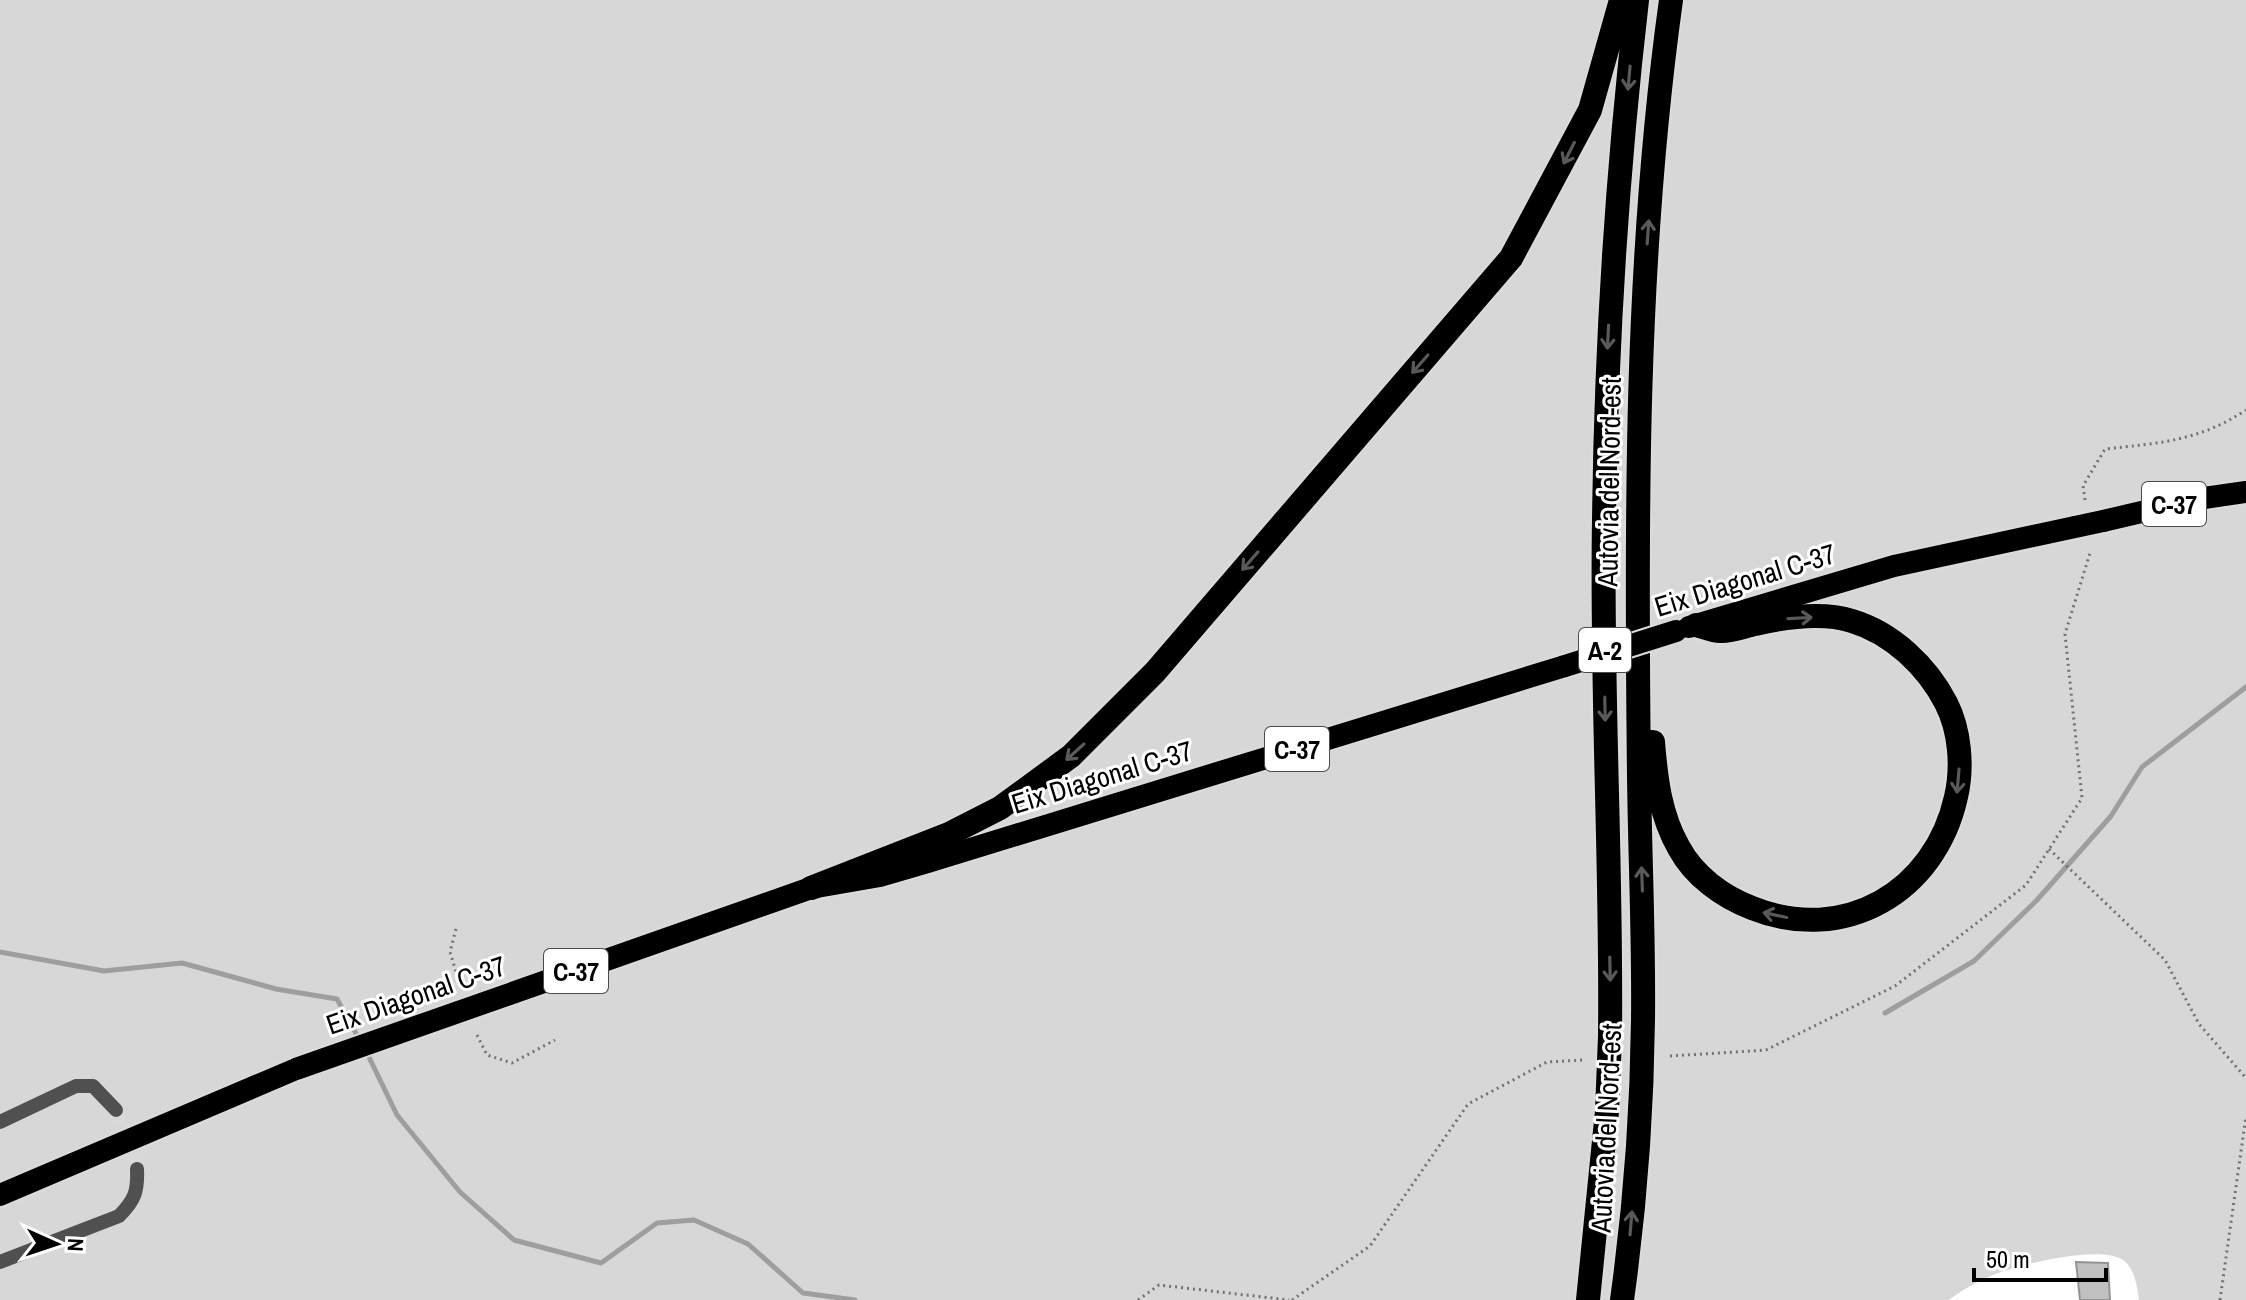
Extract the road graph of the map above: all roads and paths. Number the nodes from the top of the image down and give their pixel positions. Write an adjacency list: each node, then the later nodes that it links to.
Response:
1 (1621, 0): 11 (highway, one-way to 11)
2 (1637, 0): 27 (highway, Autovia del Nord-est / A-2, one-way to 27)
3 (1671, 0): 5 (highway, Autovia del Nord-est / A-2, one-way to 3)
4 (2246, 410): 7 (path)
5 (1637, 478): 9 (highway, one-way to 5); 28 (highway, Autovia del Nord-est / A-2, one-way to 5)
6 (2246, 492): 9 (highway, Eix Diagonal C-37 / C-37, bridge)
7 (2085, 500)
8 (2090, 553): 10 (path)
9 (1686, 628): 11 (highway, Eix Diagonal C-37 / C-37, bridge)
10 (2049, 849): 16 (path); 18 (path)
11 (811, 888): 23 (highway, Eix Diagonal C-37 / C-37)
12 (456, 929): 13 (path)
13 (459, 982)
14 (477, 1035): 15 (path)
15 (555, 1040)
16 (1670, 1056)
17 (1584, 1060): 26 (path)
18 (2246, 1078)
19 (116, 1110): 21 (street)
20 (2246, 1116): 29 (path)
21 (0, 1122)
22 (137, 1169): 24 (street)
23 (0, 1195)
24 (0, 1262)
25 (1138, 1300): 26 (path)
26 (1290, 1300)
27 (1588, 1300)
28 (1622, 1300)
29 (2220, 1300)

